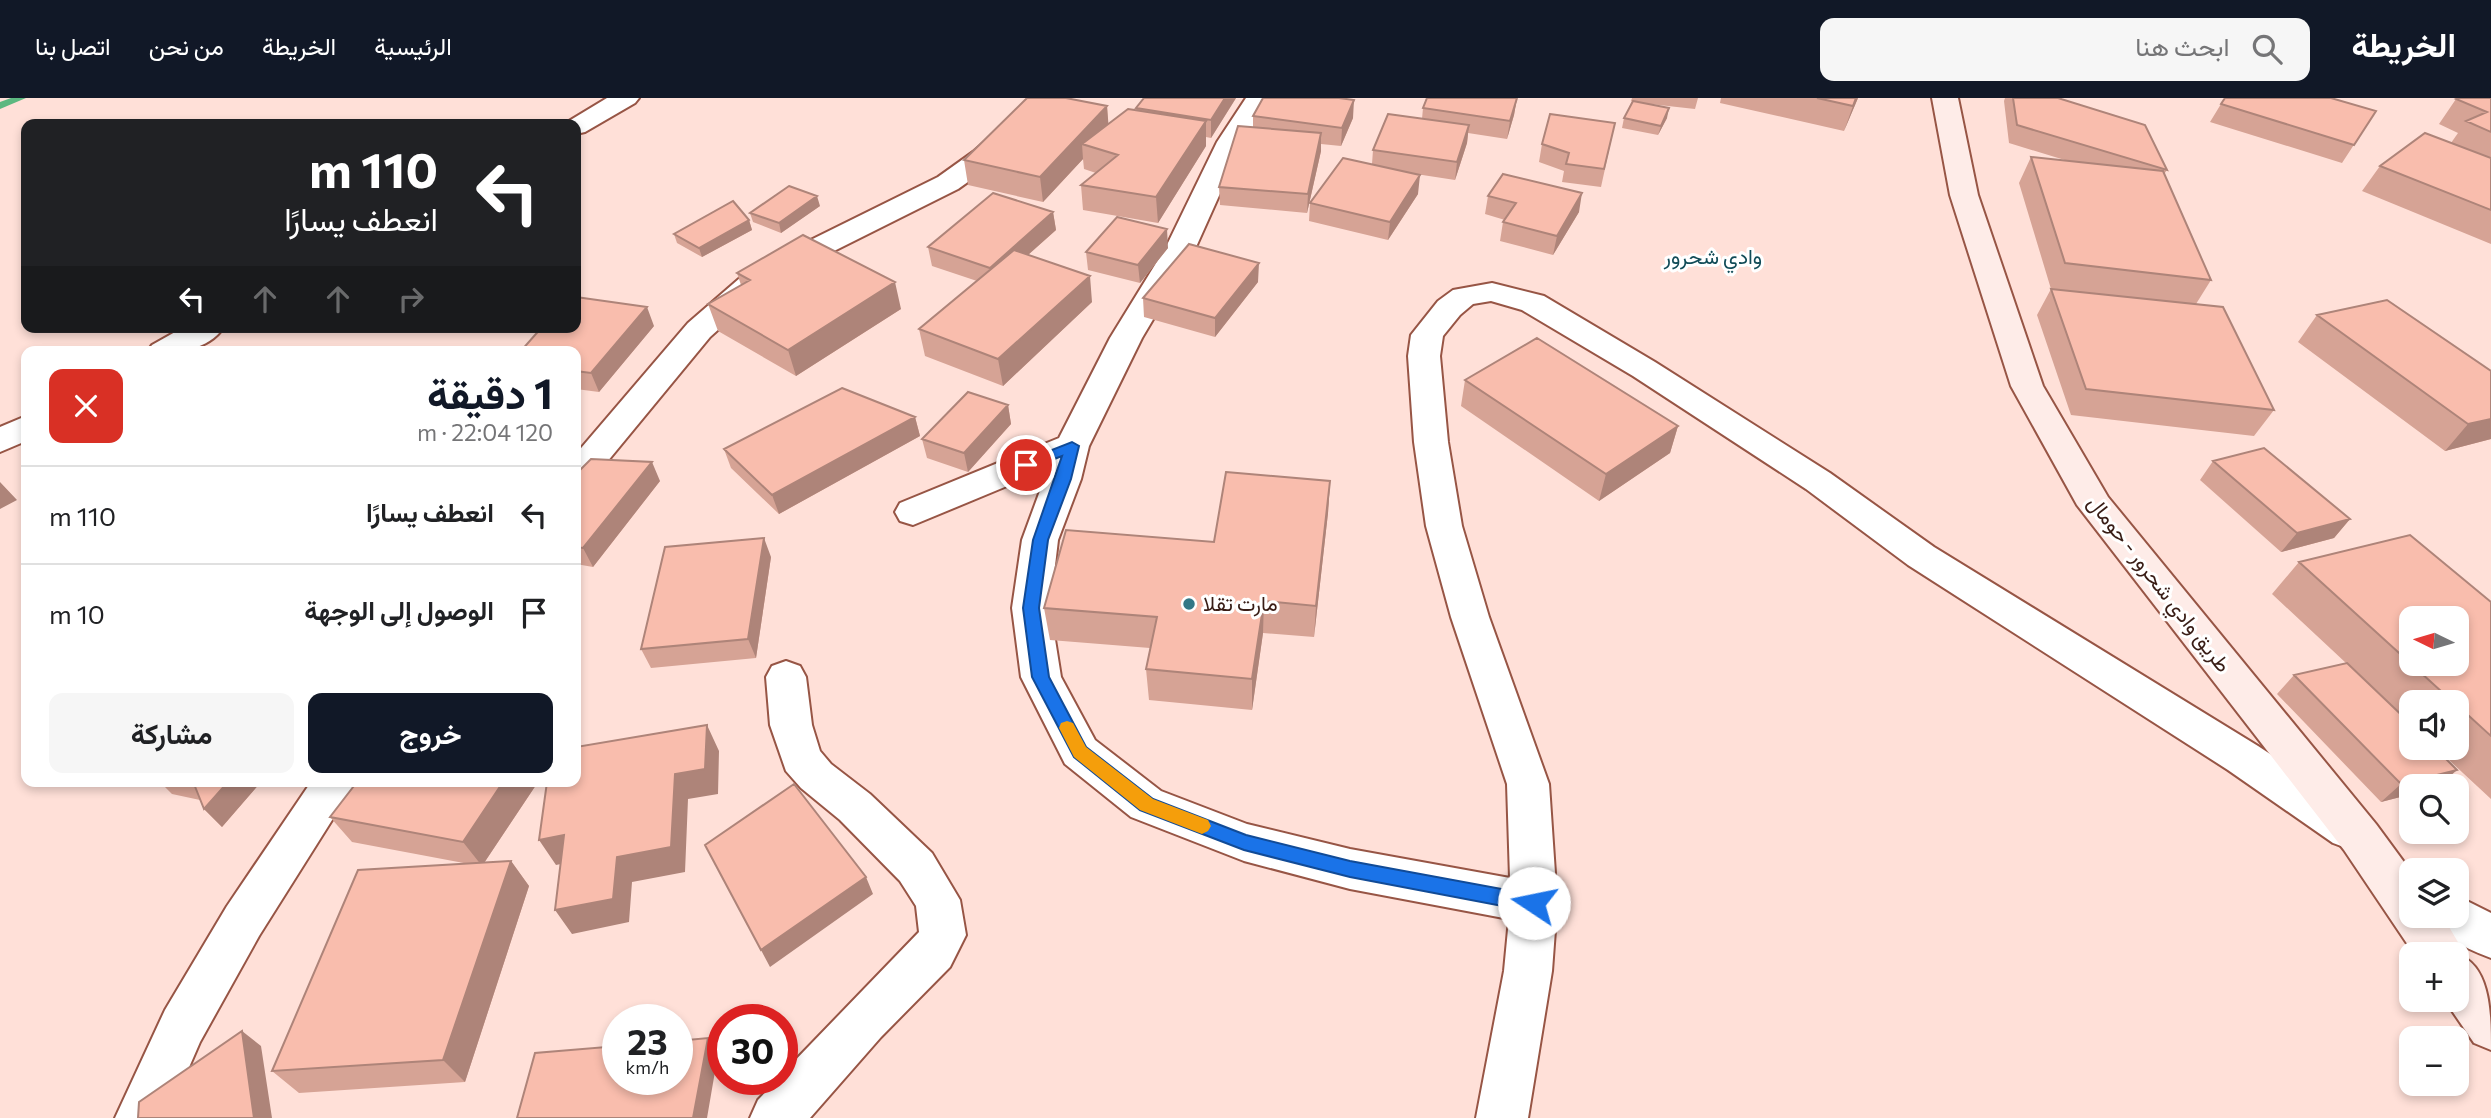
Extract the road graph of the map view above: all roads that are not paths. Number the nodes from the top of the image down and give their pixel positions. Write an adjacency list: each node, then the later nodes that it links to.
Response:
1 (626, 98): 5 (street)
2 (1051, 98): 11 (street)
3 (1259, 98): 10 (street)
4 (1945, 98): 15 (main road, طريق وادي شحرور - حومال)
5 (581, 123)
6 (197, 333): 7 (street)
7 (174, 346)
8 (21, 430): 9 (street)
9 (0, 441)
10 (1072, 446): 12 (street); 17 (street)
11 (581, 471)
12 (913, 512)
13 (786, 677): 23 (street)
14 (332, 787): 22 (street)
15 (2360, 837): 16 (main road, طريق وادي شحرور - حومال); 17 (street)
16 (2399, 889)
17 (1534, 903): 24 (street)
18 (2469, 924): 19 (street)
19 (2491, 937)
20 (2469, 995): 21 (main road)
21 (2491, 1027)
22 (141, 1118)
23 (776, 1118)
24 (1502, 1118)

